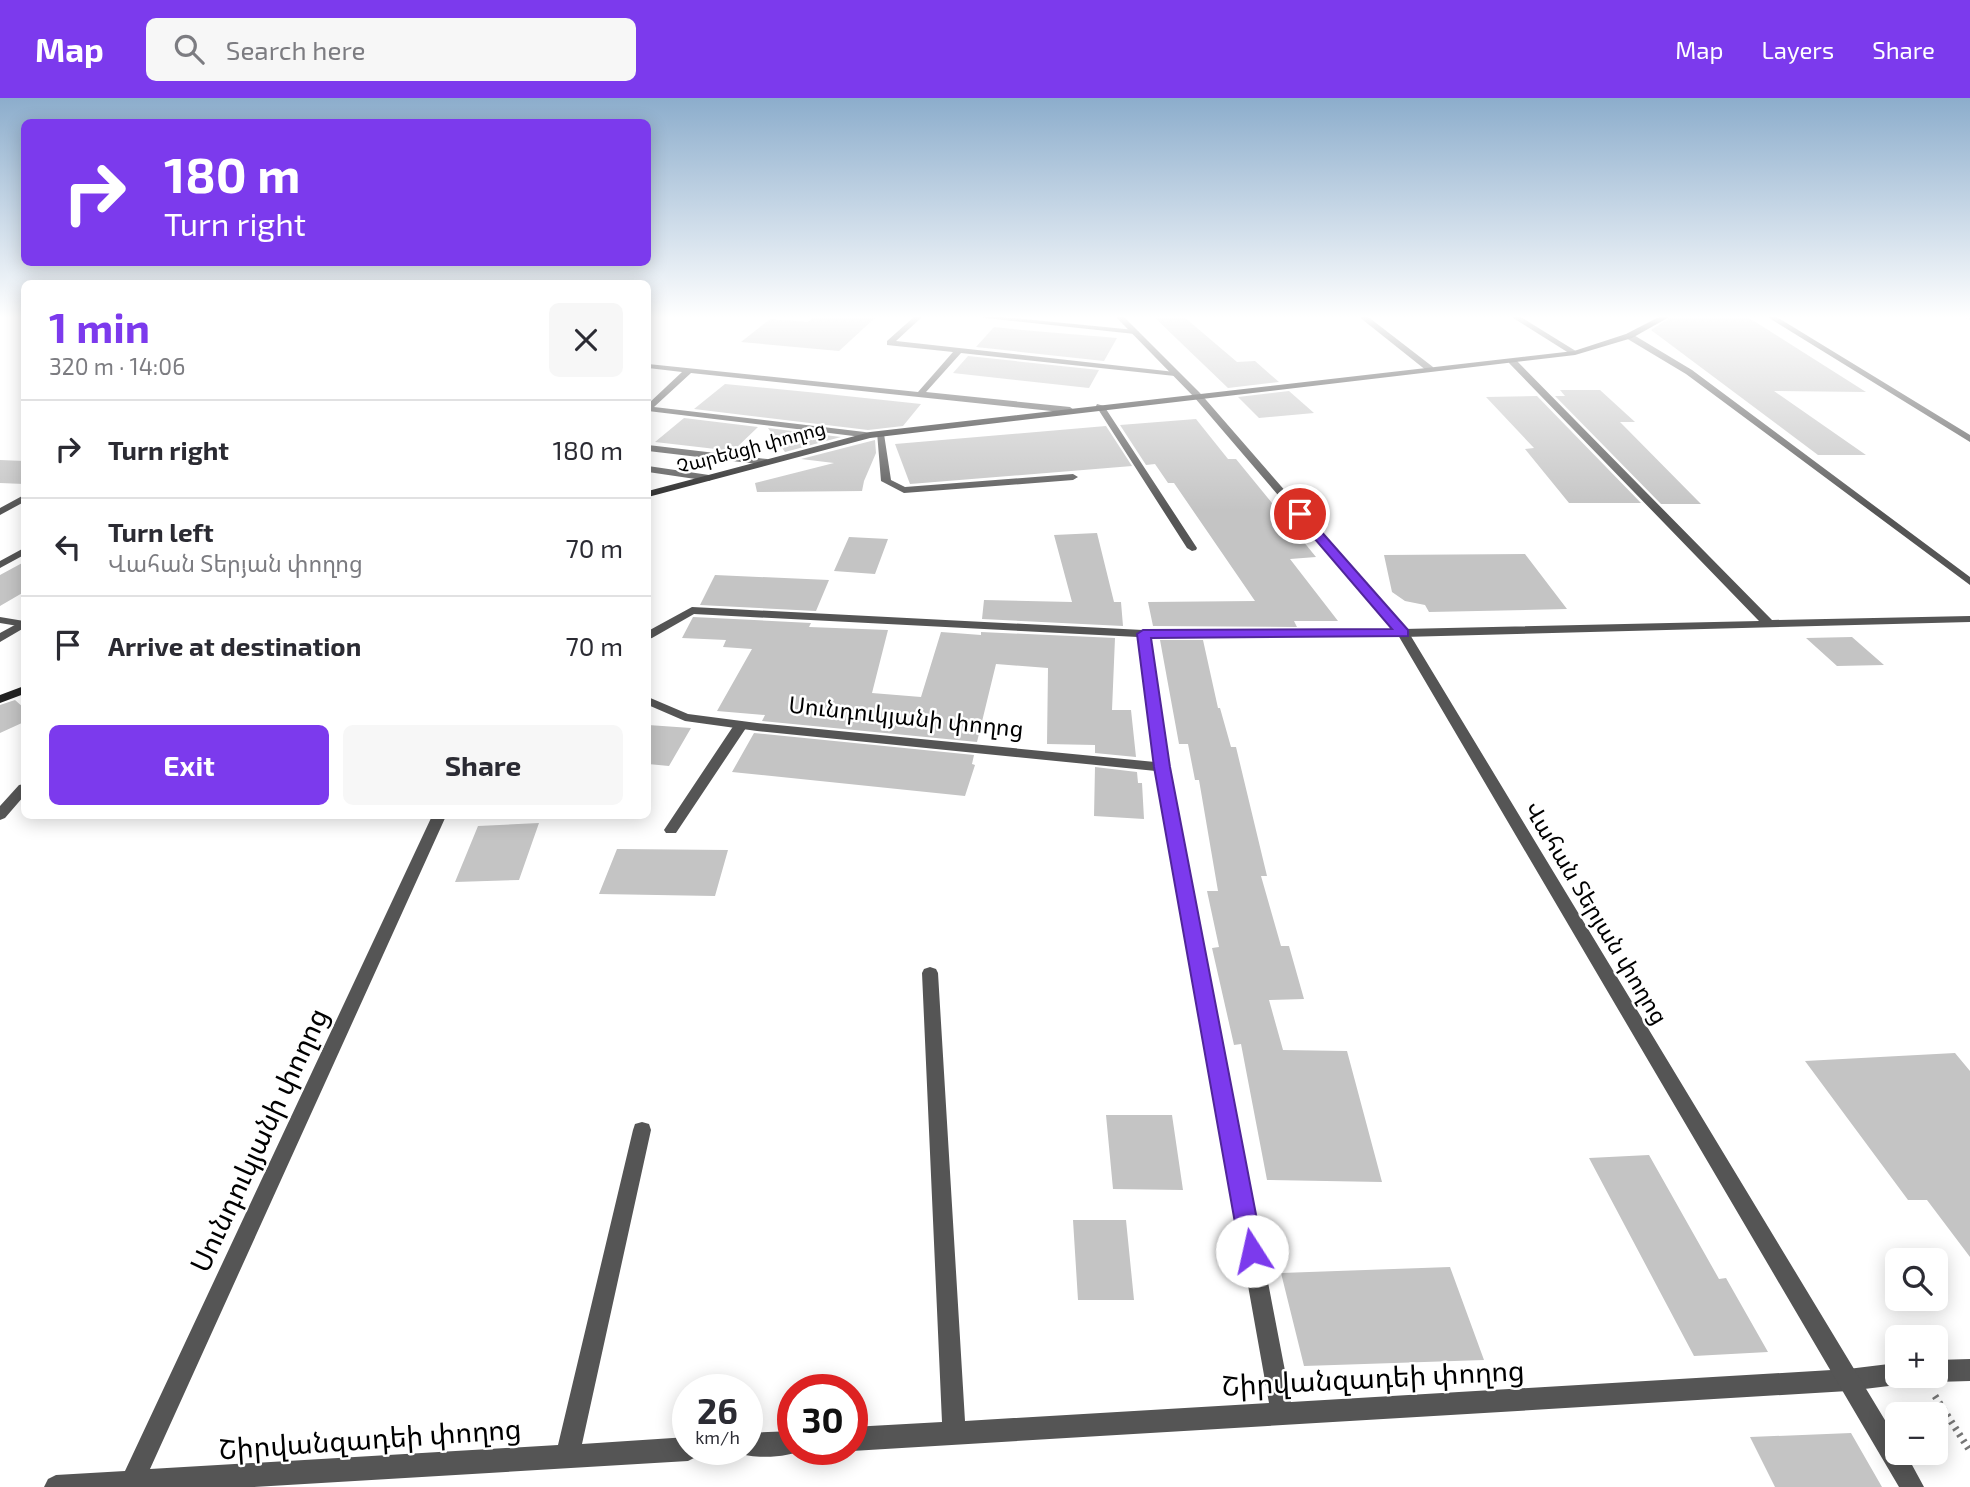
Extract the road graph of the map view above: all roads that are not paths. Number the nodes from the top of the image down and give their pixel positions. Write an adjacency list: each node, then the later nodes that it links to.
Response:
1 (677, 381): 11 (street)
2 (793, 381): 9 (street)
3 (932, 381): 9 (street)
4 (1182, 381): 10 (street)
5 (1324, 381): 10 (main road, Չարենցի փողոց)
6 (1532, 381): 31 (street)
7 (1701, 381): 28 (street)
8 (1875, 381): 16 (street)
9 (920, 394): 14 (street)
10 (1197, 395): 12 (main road, Չարենցի փողոց); 34 (street, Վահան Տերյան փողոց)
11 (651, 405)
12 (1100, 406): 14 (main road, Չարենցի փողոց); 25 (street)
13 (651, 408): 15 (street)
14 (1070, 410): 15 (main road, Չարենցի փողոց)
15 (875, 435): 18 (main road, Չարենցի փողոց); 20 (street)
16 (1970, 439)
17 (651, 448): 18 (street)
18 (767, 463): 21 (main road, Չարենցի փողոց)
19 (651, 469): 21 (street)
20 (1073, 477)
21 (709, 478): 22 (main road, Չարենցի փողոց)
22 (651, 493)
23 (21, 500): 24 (street)
24 (0, 512)
25 (1192, 548)
26 (21, 553): 27 (street)
27 (0, 565)
28 (1970, 582)
29 (1970, 619): 31 (street)
30 (0, 620): 32 (street)
31 (1767, 622): 34 (street)
32 (21, 623)
33 (21, 625): 37 (street)
34 (1403, 633): 36 (street); 52 (street, Վահան Տերյան փողոց)
35 (651, 634): 36 (street)
36 (1143, 634): 42 (street)
37 (0, 638)
38 (21, 691): 39 (main road)
39 (0, 699)
40 (651, 702): 41 (street, Սունդուկյանի փողոց)
41 (741, 725): 42 (street, Սունդուկյանի փողոց); 46 (street)
42 (1162, 767): 53 (street)
43 (21, 791): 44 (street)
44 (0, 815)
45 (438, 819): 58 (street, Սունդուկյանի փողոց)
46 (671, 830)
47 (930, 973): 54 (street)
48 (642, 1130): 57 (street)
49 (1970, 1370): 51 (street)
50 (1885, 1375): 52 (street, Շիրվանզադեի փողոց)
51 (1948, 1375)
52 (1848, 1380): 53 (street, Շիրվանզադեի փողոց); 60 (street, Վահան Տերյան փողոց)
53 (1282, 1413): 54 (street, Շիրվանզադեի փողոց)
54 (954, 1433): 55 (street, Շիրվանզադեի փողոց)
55 (868, 1438)
56 (672, 1450): 57 (street, Շիրվանզադեի փողոց)
57 (567, 1457): 58 (street, Շիրվանզադեի փողոց)
58 (131, 1485): 59 (street, Շիրվանզադեի փողոց)
59 (56, 1487)
60 (1912, 1487)

